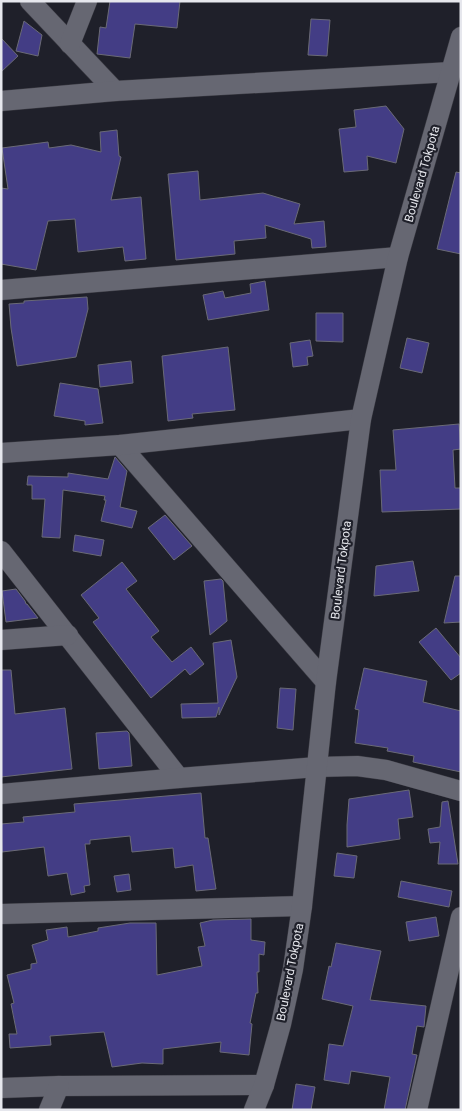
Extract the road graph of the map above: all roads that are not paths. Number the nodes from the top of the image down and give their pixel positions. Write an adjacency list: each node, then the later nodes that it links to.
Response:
1 (30, 1): 4 (street)
2 (87, 1): 4 (street)
3 (461, 37): 5 (street, Boulevard Tokpota)
4 (70, 44): 6 (street)
5 (451, 72): 6 (street); 7 (street, Boulevard Tokpota)
6 (115, 91): 8 (street)
7 (453, 98): 9 (street, Boulevard Tokpota)
8 (1, 100)
9 (398, 257): 10 (street); 11 (street, Boulevard Tokpota)
10 (1, 290)
11 (361, 419): 12 (street); 17 (street, Boulevard Tokpota)
12 (120, 445): 13 (street); 17 (street)
13 (1, 453)
14 (1, 551): 15 (street)
15 (68, 635): 16 (street); 19 (street)
16 (1, 640)
17 (326, 682): 18 (street, Boulevard Tokpota)
18 (317, 767): 19 (street); 20 (street); 22 (street, Boulevard Tokpota)
19 (179, 778): 21 (street)
20 (461, 792)
21 (1, 794)
22 (302, 906): 23 (street); 25 (street, Boulevard Tokpota)
23 (1, 914)
24 (461, 917): 28 (street)
25 (264, 1085): 26 (street); 30 (street, Boulevard Tokpota)
26 (59, 1086): 27 (street); 29 (street)
27 (1, 1088)
28 (422, 1106)
29 (49, 1110)
30 (254, 1110)

